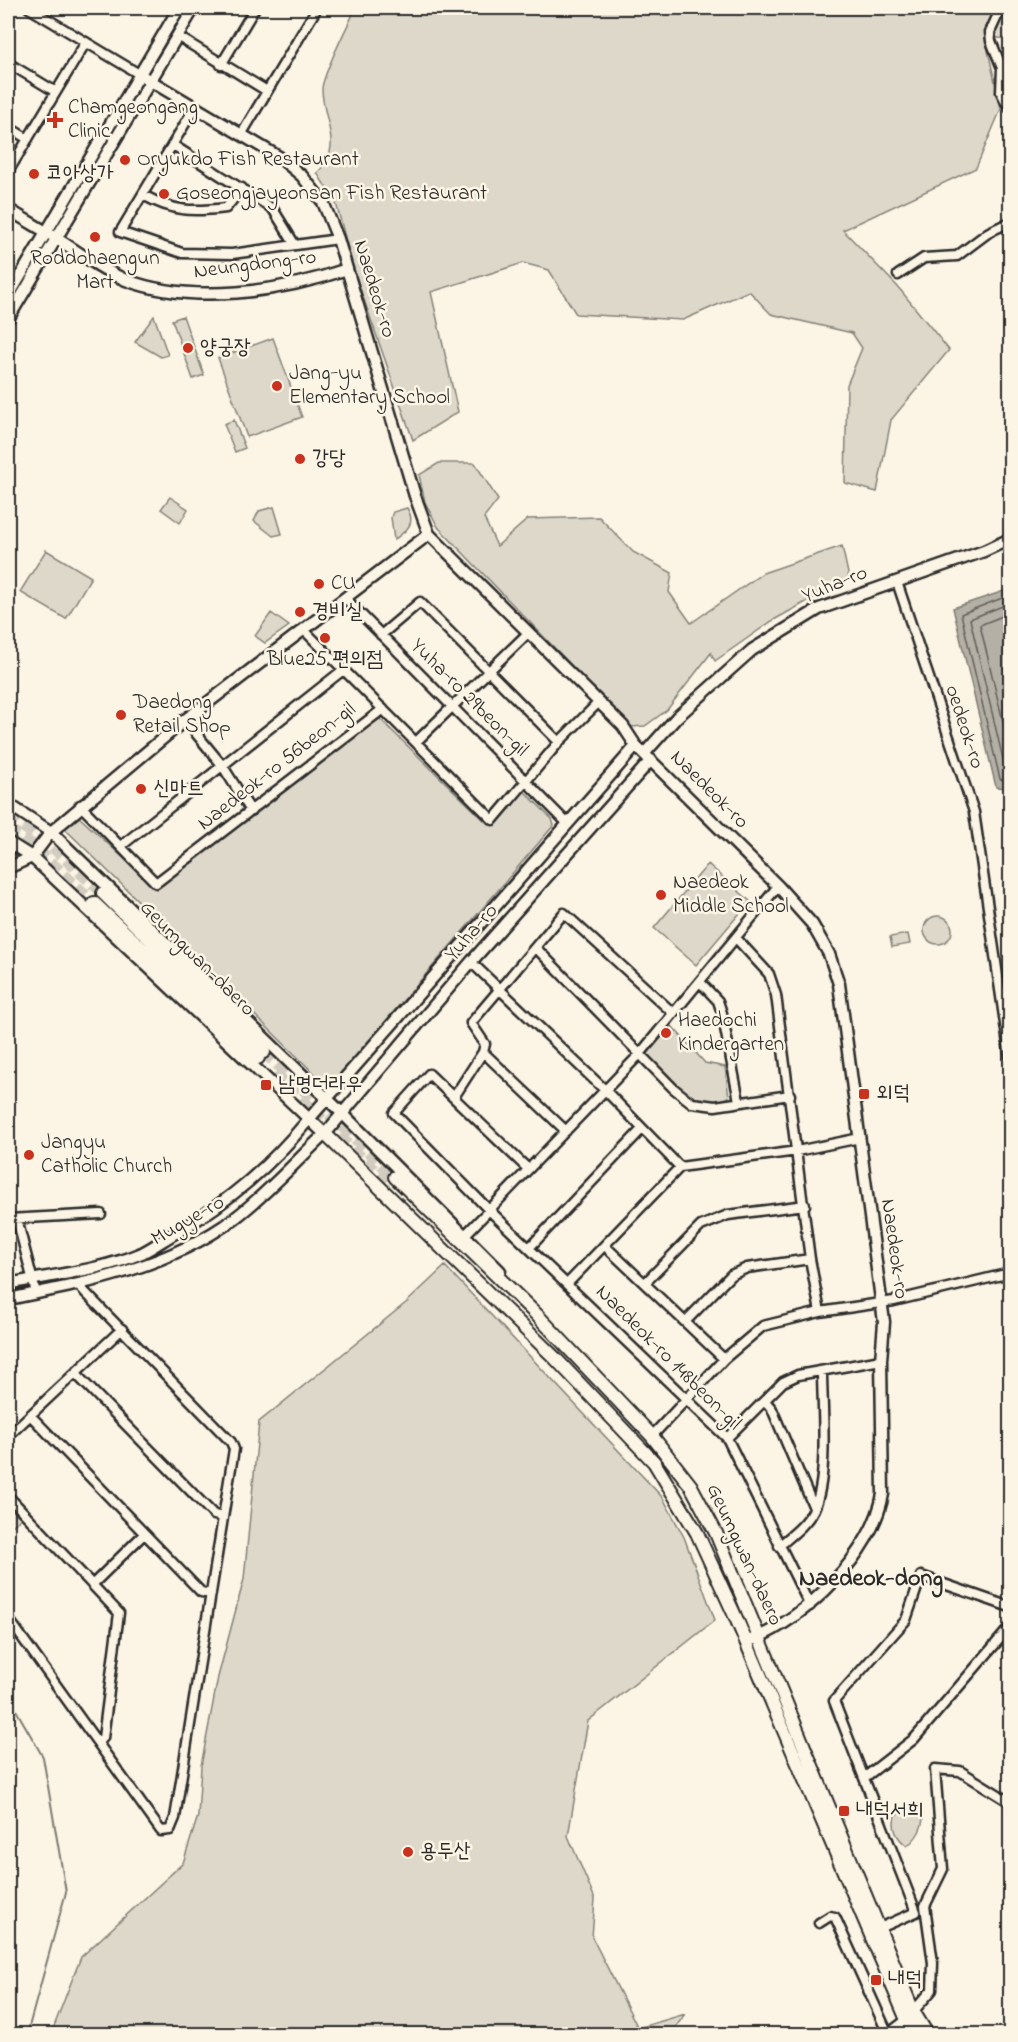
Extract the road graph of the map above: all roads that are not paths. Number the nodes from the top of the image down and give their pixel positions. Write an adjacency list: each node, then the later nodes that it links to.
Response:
1 (29, 8): 8 (street)
2 (179, 8): 11 (street)
3 (194, 8): 7 (street)
4 (255, 8): 10 (street)
5 (317, 8): 15 (street)
6 (1001, 8): 16 (street)
7 (177, 36): 10 (street); 12 (street)
8 (86, 42): 11 (street); 14 (street)
9 (8, 63): 14 (street)
10 (221, 65): 15 (street)
11 (139, 74): 12 (street, Naedeok-ro); 27 (street)
12 (151, 80): 17 (street, Naedeok-ro); 28 (street)
13 (1011, 90): 16 (street)
14 (56, 92): 20 (street)
15 (267, 92): 19 (street)
16 (1008, 106)
17 (195, 107): 19 (street, Naedeok-ro); 21 (street)
18 (8, 127): 20 (street)
19 (241, 135): 29 (street, Naedeok-ro)
20 (28, 139): 22 (street)
21 (173, 145): 23 (street); 24 (street)
22 (8, 172)
23 (242, 188): 24 (street); 30 (street)
24 (143, 195): 30 (street)
25 (8, 209): 27 (street, Neungdong-ro)
26 (1011, 222): 32 (street)
27 (46, 232): 28 (street, Neungdong-ro); 33 (street)
28 (56, 238): 31 (street, Neungdong-ro); 34 (street)
29 (338, 239): 30 (street); 31 (street, Naedeok-ro)
30 (295, 245)
31 (347, 269): 35 (street, Naedeok-ro)
32 (898, 275)
33 (8, 297)
34 (8, 320)
35 (429, 534): 38 (street); 40 (street, Naedeok-ro)
36 (1011, 538): 37 (street, Yuha-ro)
37 (897, 582): 50 (street, Yuha-ro); 69 (street, oedeok-ro)
38 (345, 597): 39 (street); 41 (street, Yuha-ro 29beon-gil)
39 (304, 630): 42 (street); 47 (street)
40 (529, 632): 43 (street); 44 (street, Naedeok-ro)
41 (381, 635): 43 (street); 45 (street, Yuha-ro 29beon-gil)
42 (343, 670): 46 (street); 51 (street)
43 (488, 671): 45 (street); 49 (street)
44 (599, 702): 49 (street); 50 (street, Naedeok-ro)
45 (452, 707): 48 (street); 52 (street, Yuha-ro 29beon-gil)
46 (383, 709): 48 (street, Naedeok-ro 56beon-gil); 55 (street, Naedeok-ro 56beon-gil)
47 (185, 720): 51 (street); 54 (street)
48 (416, 742): 52 (street, Naedeok-ro 56beon-gil)
49 (559, 742): 52 (street)
50 (644, 753): 56 (street, Yuha-ro); 62 (street, Naedeok-ro); 66 (street, Yuha-ro)
51 (222, 765): 55 (street); 59 (street)
52 (526, 782): 56 (street, Yuha-ro 29beon-gil)
53 (8, 804): 57 (street)
54 (80, 805): 57 (street); 59 (street)
55 (250, 811): 59 (street, Naedeok-ro 56beon-gil)
56 (568, 824): 79 (street, Yuha-ro)
57 (51, 832): 60 (street); 79 (street)
58 (8, 842): 60 (street)
59 (121, 846)
60 (32, 857): 61 (street); 82 (street)
61 (8, 868)
62 (778, 886): 64 (street); 86 (street, Naedeok-ro)
63 (99, 898): 74 (main road, Geumgwan-daero)
64 (736, 938): 67 (street); 77 (street)
65 (536, 948): 68 (street); 71 (street); 73 (street)
66 (471, 962): 68 (street); 81 (street, Yuha-ro)
67 (700, 982): 71 (street); 80 (street)
68 (499, 987): 72 (street); 76 (street)
69 (1001, 993): 70 (street); 75 (street, oedeok-ro)
70 (1011, 996)
71 (673, 1013): 73 (street)
72 (483, 1052): 78 (street); 84 (street)
73 (640, 1054): 76 (street); 80 (street)
74 (261, 1055)
75 (1011, 1058)
76 (606, 1091): 83 (street); 84 (street)
77 (790, 1095): 80 (street); 87 (street)
78 (454, 1097): 89 (street); 91 (street, Naedeok-ro 148beon-gil)
79 (328, 1099): 81 (street); 82 (street, Yuha-ro)
80 (739, 1101)
81 (343, 1114): 85 (street, Yuha-ro); 94 (street)
82 (309, 1119): 85 (street); 99 (street, Mugye-ro)
83 (642, 1129): 88 (street); 96 (street)
84 (566, 1131): 89 (street)
85 (325, 1134): 103 (street, Mugye-ro); 121 (main road)
86 (860, 1138): 87 (street); 106 (street, Naedeok-ro)
87 (797, 1150): 88 (street); 90 (street)
88 (680, 1167): 95 (street)
89 (527, 1168): 91 (street)
90 (805, 1205): 97 (street); 100 (street)
91 (488, 1209): 94 (street); 96 (street, Naedeok-ro 148beon-gil)
92 (101, 1214): 93 (street)
93 (12, 1219): 99 (street)
94 (465, 1235): 110 (street)
95 (605, 1246): 100 (street); 101 (street)
96 (530, 1247): 101 (street, Naedeok-ro 148beon-gil)
97 (810, 1259): 107 (street); 108 (street)
98 (1011, 1273): 106 (street)
99 (32, 1279): 102 (street, Mugye-ro); 104 (street)
100 (646, 1282): 108 (street)
101 (568, 1283): 115 (street, Naedeok-ro 148beon-gil)
102 (8, 1284)
103 (78, 1285): 104 (street, Mugye-ro); 109 (street)
104 (36, 1293): 105 (street, Mugye-ro)
105 (8, 1299)
106 (882, 1303): 107 (street); 112 (street, Naedeok-ro)
107 (820, 1312): 111 (street)
108 (686, 1321): 111 (street)
109 (122, 1329): 114 (street); 124 (street)
110 (573, 1354): 119 (main road, Geumgwan-daero); 121 (main road, Geumgwan-daero)
111 (724, 1359): 115 (street)
112 (881, 1360): 113 (street); 129 (street, Naedeok-ro)
113 (822, 1371): 116 (street); 123 (street)
114 (75, 1373): 117 (street); 124 (street)
115 (685, 1400): 119 (street); 120 (street, Naedeok-ro 148beon-gil)
116 (766, 1402): 120 (street); 123 (street)
117 (30, 1415): 118 (street); 125 (street)
118 (8, 1436)
119 (652, 1436): 133 (main road, Geumgwan-daero)
120 (727, 1438): 126 (street, Naedeok-ro 148beon-gil)
121 (654, 1462): 134 (main road, Geumgwan-daero)
122 (8, 1496): 127 (street)
123 (814, 1509): 126 (street)
124 (223, 1517): 128 (street)
125 (144, 1534): 127 (street); 128 (street)
126 (779, 1546): 129 (street, Naedeok-ro 148beon-gil)
127 (92, 1584): 135 (street)
128 (211, 1594): 135 (street)
129 (810, 1606): 133 (street, Naedeok-ro)
130 (1011, 1607): 136 (street)
131 (8, 1618): 135 (street)
132 (1011, 1627): 136 (street)
133 (760, 1637): 134 (street, Naedeok-ro); 139 (main road, Geumgwan-daero)
134 (746, 1642): 140 (main road, Geumgwan-daero)
135 (97, 1742)
136 (864, 1778): 139 (street)
137 (1011, 1802): 140 (street)
138 (819, 1923): 141 (street)
139 (880, 1928): 140 (main road, Geumgwan-daero)
140 (909, 2016): 141 (street); 142 (main road, Geumgwan-daero); 143 (main road, Geumgwan-daero)
141 (888, 2034)
142 (913, 2034)
143 (927, 2034)

